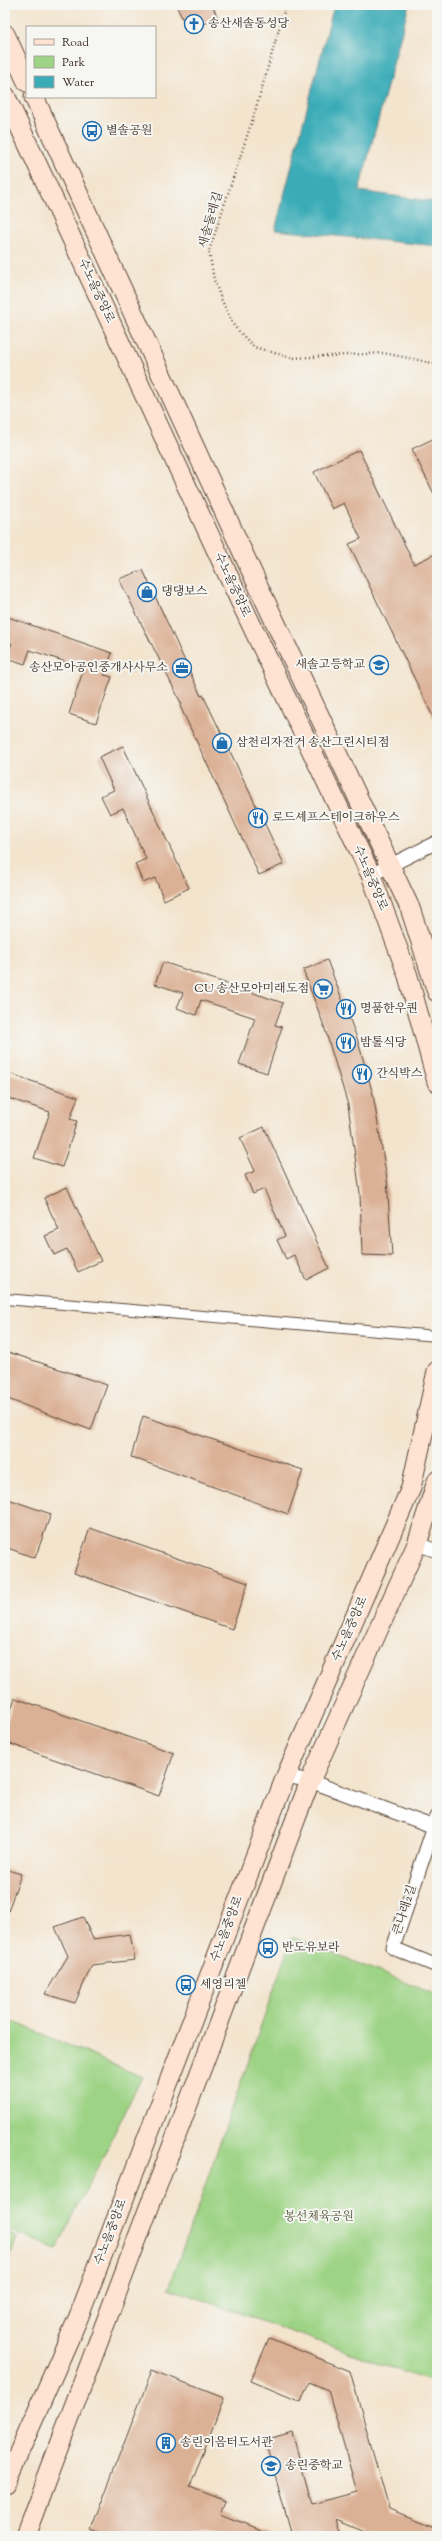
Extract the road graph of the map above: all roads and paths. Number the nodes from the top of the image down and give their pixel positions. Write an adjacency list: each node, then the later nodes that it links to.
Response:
1 (286, 5): 6 (path, 새솔둘레길)
2 (5, 34): 3 (main road)
3 (26, 80)
4 (5, 95): 9 (main road, 수노을중앙로)
5 (34, 98): 8 (main road, 수노을중앙로)
6 (437, 364)
7 (437, 842): 8 (street)
8 (390, 866): 9 (street); 10 (main road, 수노을중앙로)
9 (371, 875): 11 (main road, 수노을중앙로)
10 (437, 992)
11 (437, 1082)
12 (5, 1299): 13 (street)
13 (437, 1336)
14 (437, 1371): 18 (main road, 수노을중앙로)
15 (437, 1481): 16 (main road)
16 (418, 1544): 17 (street); 19 (main road)
17 (437, 1551)
18 (286, 1776): 19 (street, 큰나래2길); 22 (main road, 수노을중앙로)
19 (310, 1781): 20 (street, 큰나래2길); 23 (main road)
20 (436, 1824): 21 (street, 큰나래2길)
21 (437, 1966)
22 (5, 2484)
23 (25, 2536)

